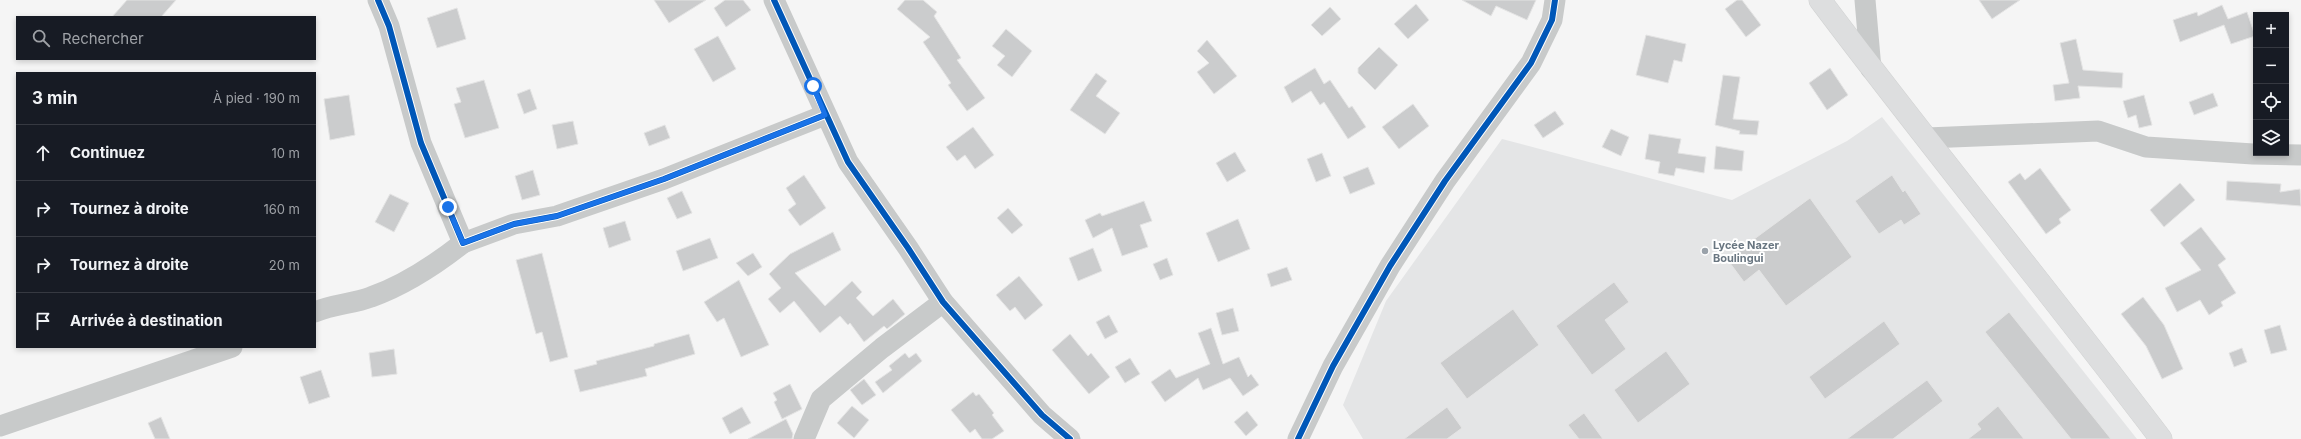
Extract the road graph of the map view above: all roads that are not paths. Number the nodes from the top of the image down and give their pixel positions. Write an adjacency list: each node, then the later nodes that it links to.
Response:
1 (378, 0): 10 (street)
2 (774, 0): 7 (street)
3 (1555, 0): 17 (street)
4 (1820, 0): 6 (highway)
5 (1865, 0): 6 (street)
6 (1871, 69): 8 (highway)
7 (825, 115): 10 (street); 11 (street)
8 (1927, 138): 9 (street); 18 (highway)
9 (2301, 155)
10 (463, 243): 12 (street)
11 (942, 302): 15 (street); 16 (street)
12 (316, 312)
13 (229, 348): 14 (street)
14 (0, 426)
15 (804, 439)
16 (1070, 439)
17 (1298, 439)
18 (2161, 439)

